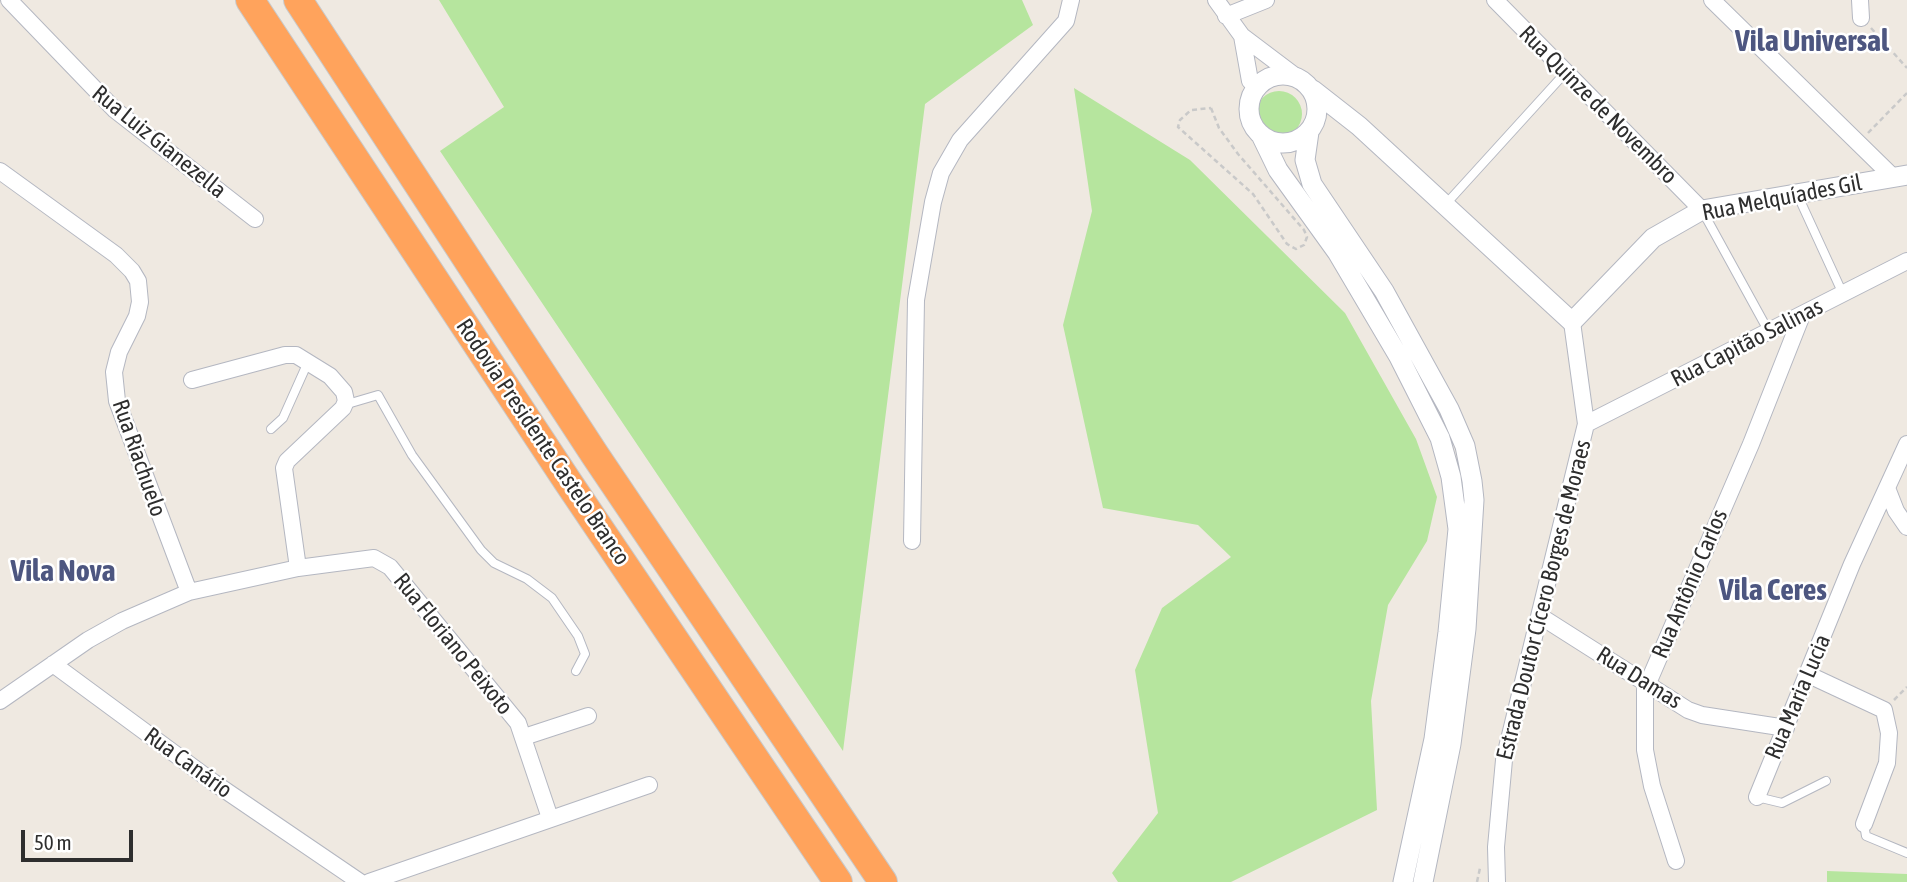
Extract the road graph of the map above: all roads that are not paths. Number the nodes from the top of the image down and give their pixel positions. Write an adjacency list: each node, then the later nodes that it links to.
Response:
1 (9, 0): 25 (street, Rua Luiz Gianezella)
2 (250, 0): 60 (highway, Rodovia Presidente Castelo Branco)
3 (298, 0): 61 (highway, Rodovia Presidente Castelo Branco)
4 (1071, 0): 39 (street)
5 (1216, 0): 10 (street)
6 (1266, 0): 10 (street)
7 (1495, 0): 13 (street, Rua Quinze de Novembro)
8 (1712, 0): 21 (street)
9 (1860, 0): 11 (street)
10 (1226, 16): 12 (street)
11 (1861, 18)
12 (1242, 36): 14 (street); 15 (street)
13 (1566, 72): 23 (lane); 24 (street, Rua Quinze de Novembro)
14 (1296, 76): 15 (street); 16 (street)
15 (1257, 87): 19 (street)
16 (1312, 90): 17 (street); 18 (street)
17 (1359, 126): 18 (street); 23 (street)
18 (1310, 131): 19 (street); 63 (street)
19 (1261, 135): 62 (street)
20 (0, 171): 41 (street, Rua Riachuelo)
21 (1901, 177): 22 (street, Rua Melquíades Gil)
22 (1797, 193): 24 (street, Rua Melquíades Gil); 27 (lane)
23 (1445, 205): 29 (street)
24 (1702, 210): 29 (street, Rua Melquíades Gil); 30 (lane)
25 (255, 219)
26 (1907, 261): 27 (street, Rua Capitão Salinas)
27 (1843, 294): 28 (street, Rua Capitão Salinas)
28 (1802, 315): 30 (street, Rua Capitão Salinas); 46 (street, Rua Antônio Carlos)
29 (1572, 322): 34 (street, Estrada Doutor Cícero Borges de Moraes)
30 (1769, 332): 34 (street, Rua Capitão Salinas)
31 (308, 361): 32 (street); 33 (street); 35 (lane)
32 (192, 380)
33 (344, 405): 40 (street); 44 (lane)
34 (1586, 424): 42 (street, Estrada Doutor Cícero Borges de Moraes)
35 (271, 429)
36 (1907, 444): 37 (street, Rua Maria Lucia)
37 (1887, 488): 38 (street); 45 (street, Rua Maria Lucia)
38 (1907, 527)
39 (912, 541)
40 (298, 568): 41 (street); 50 (street, Rua Floriano Peixoto)
41 (190, 592): 43 (street)
42 (1540, 616): 46 (street, Rua Damas); 64 (street, Estrada Doutor Cícero Borges de Moraes)
43 (53, 664): 47 (street); 58 (street, Rua Canário)
44 (576, 671)
45 (1809, 675): 49 (street, Rua Maria Lucia); 55 (street)
46 (1647, 684): 49 (street, Rua Damas); 57 (street, Rua Antônio Carlos)
47 (0, 701)
48 (588, 716): 50 (street)
49 (1786, 728): 53 (street, Rua Maria Lucia)
50 (524, 737): 54 (street, Rua Floriano Peixoto)
51 (1826, 781): 53 (lane)
52 (649, 785): 54 (street)
53 (1756, 797)
54 (550, 818): 59 (street)
55 (1864, 824): 56 (lane)
56 (1907, 853)
57 (1676, 861)
58 (360, 882)
59 (369, 882)
60 (838, 882)
61 (883, 882)
62 (1403, 882)
63 (1423, 882)
64 (1497, 882)

